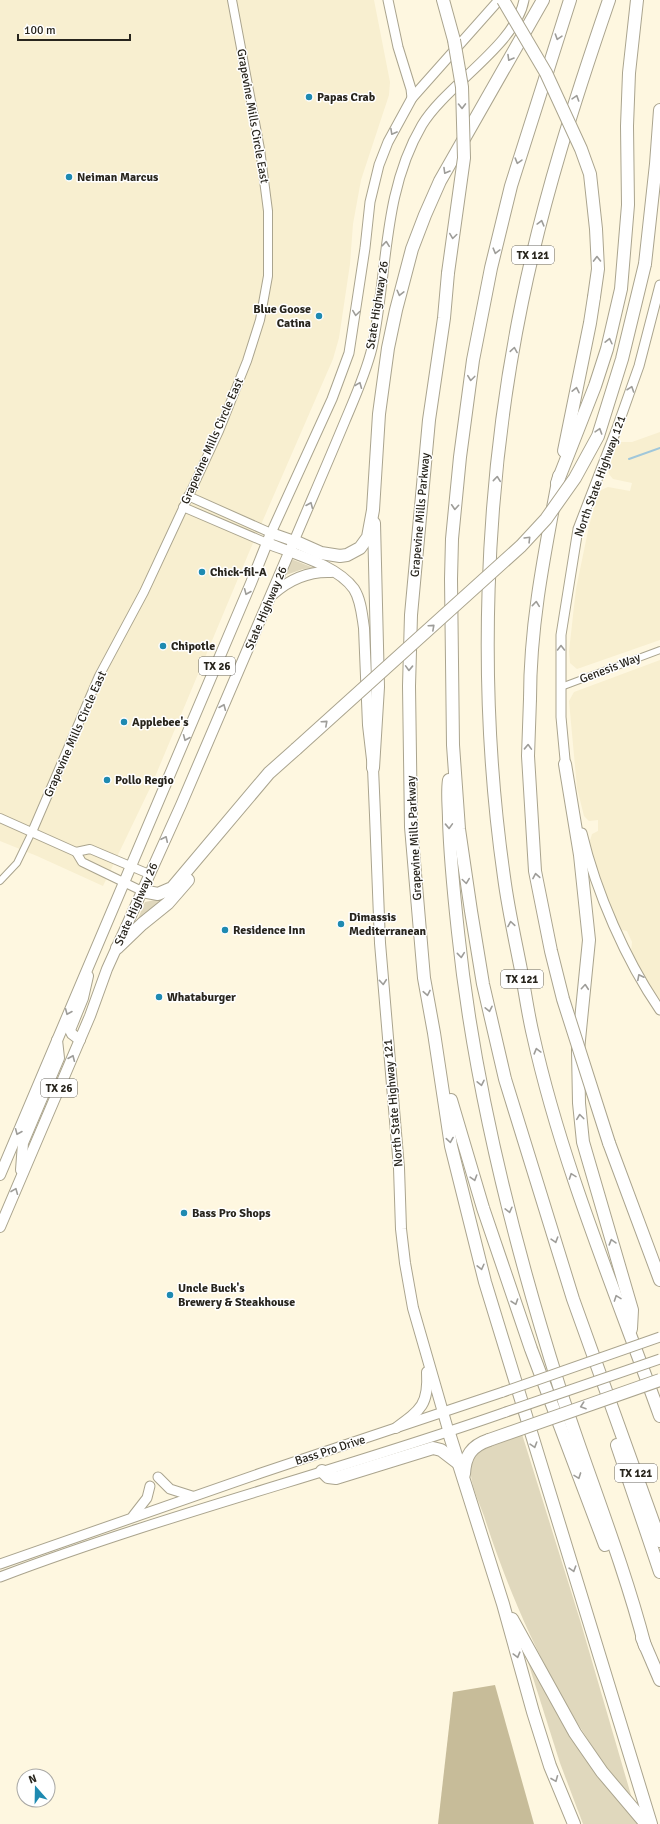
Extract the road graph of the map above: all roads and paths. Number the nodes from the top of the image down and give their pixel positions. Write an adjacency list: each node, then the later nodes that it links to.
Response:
1 (232, 0): 15 (street, Grapevine Mills Circle East)
2 (388, 0): 11 (main road)
3 (443, 0): 40 (highway, Grapevine Mills Parkway, one-way to 40, bridge)
4 (499, 0): 11 (main road)
5 (503, 0): 14 (highway, one-way to 5, bridge)
6 (524, 0): 20 (main road, State Highway 26 / TX 26, one-way to 6)
7 (543, 0): 17 (highway, one-way to 17)
8 (570, 0): 25 (highway, TX 121, one-way to 25)
9 (609, 0): 47 (highway, TX 121, one-way to 9)
10 (637, 0): 14 (highway, one-way to 10)
11 (412, 98): 18 (main road, State Highway 26 / TX 26, one-way to 18)
12 (660, 110): 30 (highway, one-way to 12, bridge)
13 (660, 285): 24 (main road, North State Highway 121, one-way to 13)
14 (557, 483): 46 (highway, one-way to 14, bridge)
15 (188, 496): 16 (street, Grapevine Mills Circle East); 18 (street)
16 (183, 507): 19 (street); 29 (street, Grapevine Mills Circle East)
17 (373, 510): 20 (highway); 27 (highway)
18 (271, 533): 19 (main road, State Highway 26 / TX 26); 20 (main road)
19 (267, 543): 20 (main road); 32 (main road, State Highway 26 / TX 26, one-way to 32)
20 (292, 547): 21 (main road, North State Highway 121); 22 (main road, State Highway 26 / TX 26)
21 (335, 572): 22 (main road); 27 (main road, North State Highway 121)
22 (270, 597): 33 (main road, State Highway 26 / TX 26, one-way to 22)
23 (660, 650): 24 (street, Genesis Way)
24 (561, 687): 26 (main road, North State Highway 121)
25 (453, 745): 52 (highway, TX 121, one-way to 52); 62 (highway, one-way to 62)
26 (565, 764): 39 (main road, North State Highway 121, one-way to 26); 47 (highway, one-way to 26)
27 (372, 768): 49 (main road, North State Highway 121, one-way to 49)
28 (0, 818): 29 (street)
29 (32, 832): 31 (street); 34 (street)
30 (219, 834): 36 (highway); 37 (highway)
31 (76, 852): 32 (street); 35 (street)
32 (130, 866): 33 (street); 35 (main road, State Highway 26 / TX 26)
33 (149, 874): 36 (main road, State Highway 26 / TX 26)
34 (0, 881)
35 (124, 882): 36 (street); 38 (main road, State Highway 26 / TX 26)
36 (142, 891): 37 (main road, State Highway 26 / TX 26)
37 (116, 948): 42 (main road, State Highway 26 / TX 26)
38 (89, 964): 41 (main road, State Highway 26 / TX 26, one-way to 41); 42 (main road)
39 (660, 1010)
40 (434, 1033): 62 (highway, one-way to 62); 73 (highway, one-way to 73)
41 (56, 1040): 43 (main road); 44 (main road, State Highway 26 / TX 26, one-way to 44)
42 (80, 1040): 43 (main road, State Highway 26 / TX 26, one-way to 42)
43 (21, 1174): 45 (main road, State Highway 26 / TX 26, one-way to 43)
44 (0, 1175)
45 (0, 1227)
46 (660, 1280)
47 (631, 1334): 54 (highway, TX 121)
48 (660, 1337): 53 (main road, Bass Pro Drive, bridge)
49 (426, 1358): 53 (main road, North State Highway 121); 55 (main road)
50 (660, 1359): 56 (main road, Bass Pro Drive, bridge)
51 (660, 1380): 60 (highway, one-way to 60, bridge)
52 (612, 1406): 65 (highway, TX 121); 67 (highway)
53 (443, 1413): 55 (main road, Bass Pro Drive); 56 (main road, North State Highway 121)
54 (660, 1416)
55 (396, 1428): 63 (main road, Bass Pro Drive)
56 (449, 1432): 57 (highway); 58 (main road, Bass Pro Drive)
57 (458, 1463): 58 (highway); 60 (highway)
58 (322, 1472): 68 (main road, Bass Pro Drive)
59 (158, 1477): 63 (main road)
60 (464, 1481): 69 (highway)
61 (150, 1486): 64 (main road)
62 (590, 1494): 70 (highway)
63 (192, 1496): 64 (main road, Bass Pro Drive)
64 (132, 1517): 66 (main road, Bass Pro Drive)
65 (660, 1541)
66 (0, 1564)
67 (660, 1572)
68 (0, 1577)
69 (503, 1604): 71 (highway, one-way to 71); 72 (highway)
70 (660, 1680)
71 (574, 1824)
72 (646, 1824)
73 (651, 1824)

